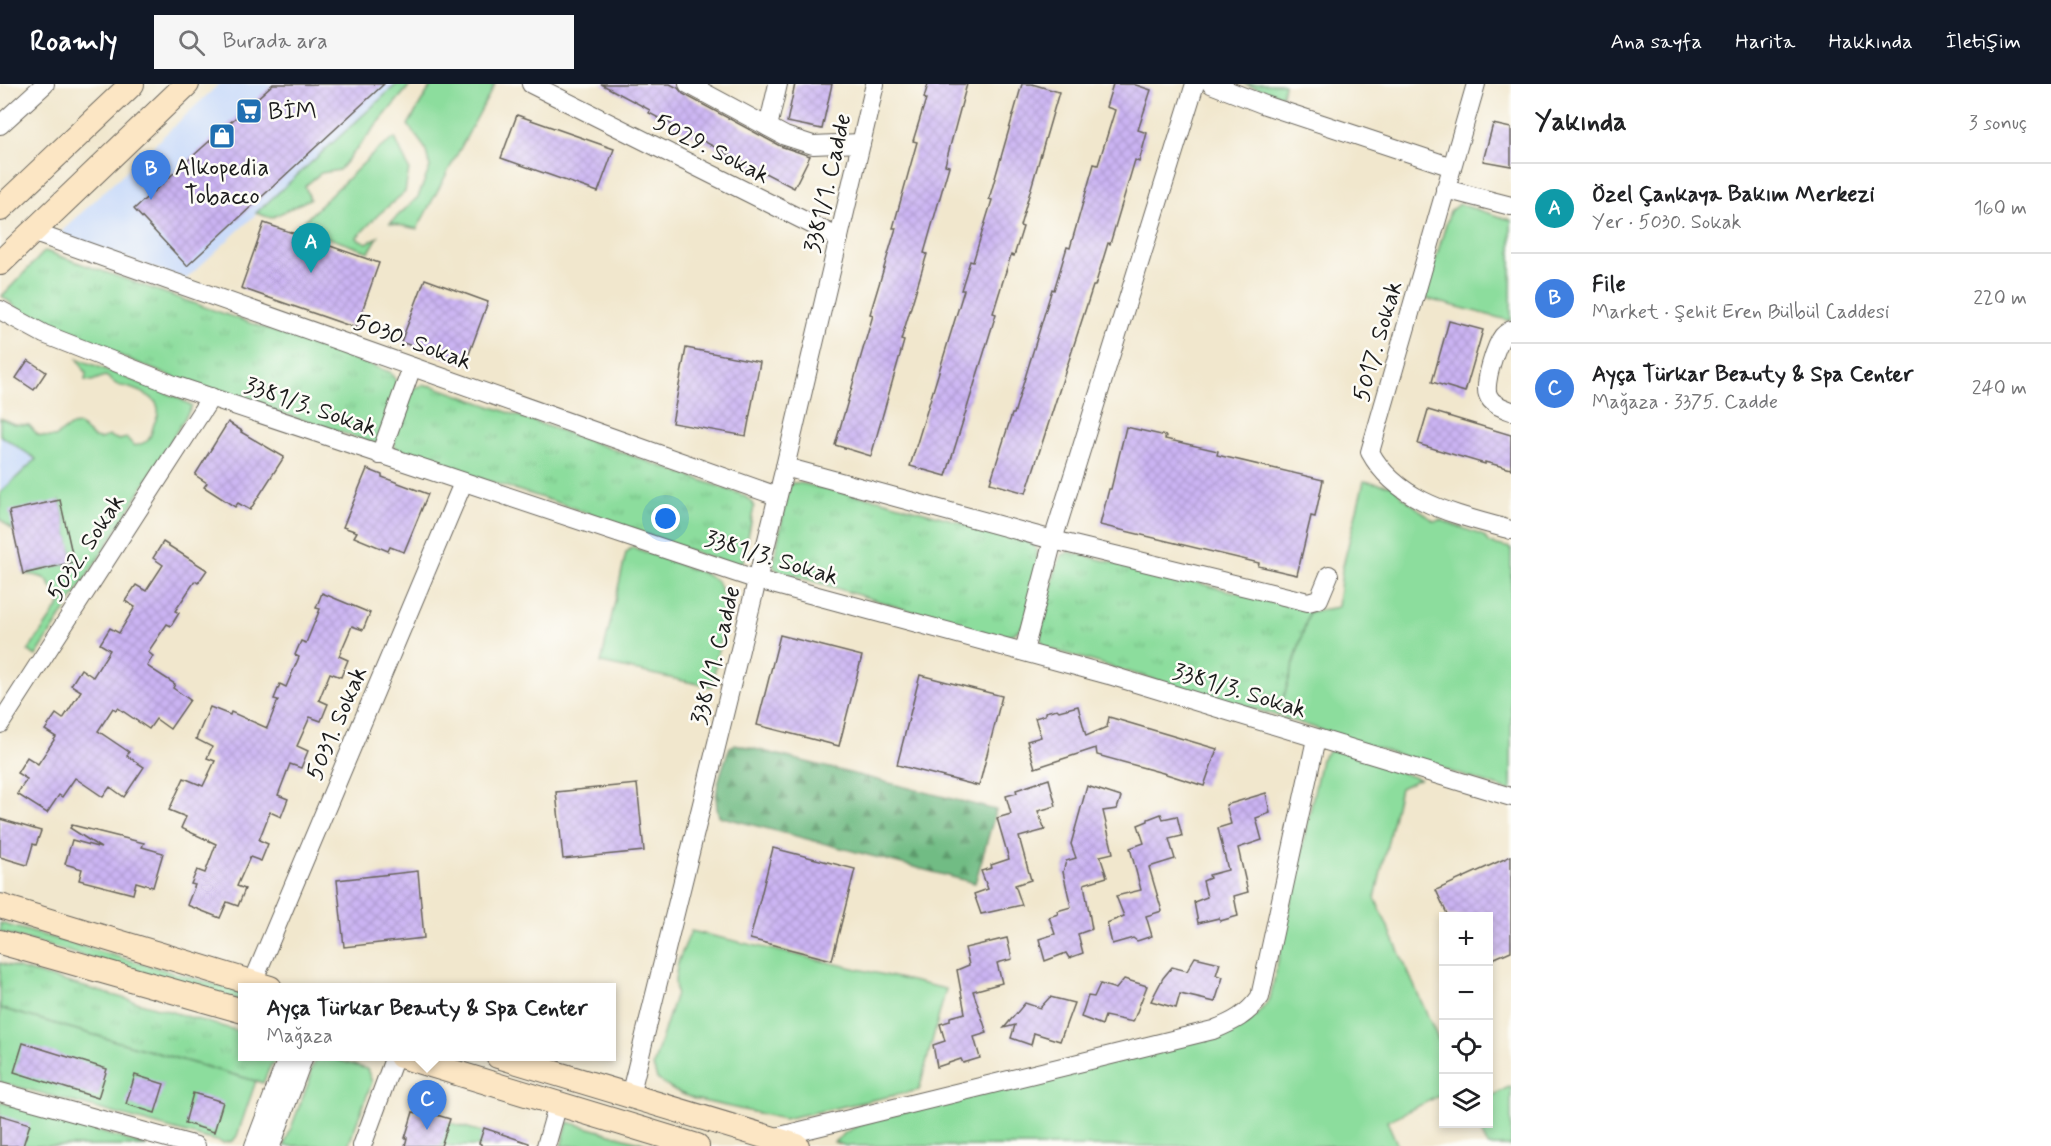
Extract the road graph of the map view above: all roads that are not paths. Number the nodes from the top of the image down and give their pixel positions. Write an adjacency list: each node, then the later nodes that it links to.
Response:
1 (45, 84): 11 (street)
2 (132, 84): 17 (main road)
3 (187, 84): 18 (main road)
4 (531, 84): 19 (street, 5029. Sokak)
5 (688, 84): 12 (street)
6 (778, 84): 12 (street)
7 (874, 84): 13 (street, 3381/1. Cadde)
8 (1195, 84): 31 (street)
9 (1212, 84): 14 (street)
10 (1476, 84): 14 (street, 5017. Sokak)
11 (0, 125)
12 (768, 127): 13 (street)
13 (861, 142): 19 (street, 3381/1. Cadde)
14 (1452, 167): 15 (street, 5017. Sokak)
15 (1445, 189): 16 (street); 30 (street, 5017. Sokak)
16 (1511, 206)
17 (0, 209)
18 (32, 232): 20 (main road); 23 (street, 5030. Sokak)
19 (839, 238): 27 (street, 3381/1. Cadde)
20 (0, 262)
21 (0, 310): 24 (street, 3381/3. Sokak)
22 (1511, 330): 25 (street)
23 (412, 367): 26 (street); 29 (street, 5030. Sokak)
24 (211, 397): 26 (street, 3381/3. Sokak); 35 (street, 5032. Sokak)
25 (1511, 411)
26 (380, 455): 28 (street, 3381/3. Sokak)
27 (785, 467): 29 (street, 3381/1. Cadde); 31 (street)
28 (463, 483): 33 (street, 3381/3. Sokak); 41 (street, 5031. Sokak)
29 (777, 496): 33 (street, 3381/1. Cadde)
30 (1511, 530)
31 (1053, 540): 32 (street); 34 (street)
32 (1329, 575)
33 (758, 580): 34 (street, 3381/3. Sokak); 49 (street, 3381/1. Cadde)
34 (1024, 651): 36 (street, 3381/3. Sokak)
35 (0, 724)
36 (1316, 739): 37 (street, 3381/3. Sokak); 51 (street)
37 (1511, 797)
38 (0, 906): 40 (main road)
39 (0, 942): 42 (main road)
40 (254, 983)
41 (262, 983)
42 (238, 1010)
43 (286, 1061): 53 (street)
44 (301, 1061): 54 (street)
45 (393, 1061): 55 (street)
46 (417, 1061): 50 (main road)
47 (514, 1061): 49 (main road)
48 (0, 1092): 52 (street)
49 (630, 1096): 51 (main road)
50 (558, 1104): 56 (street); 57 (main road)
51 (772, 1138): 58 (main road)
52 (196, 1146)
53 (254, 1146)
54 (271, 1146)
55 (362, 1146)
56 (546, 1146)
57 (697, 1146)
58 (797, 1146)

